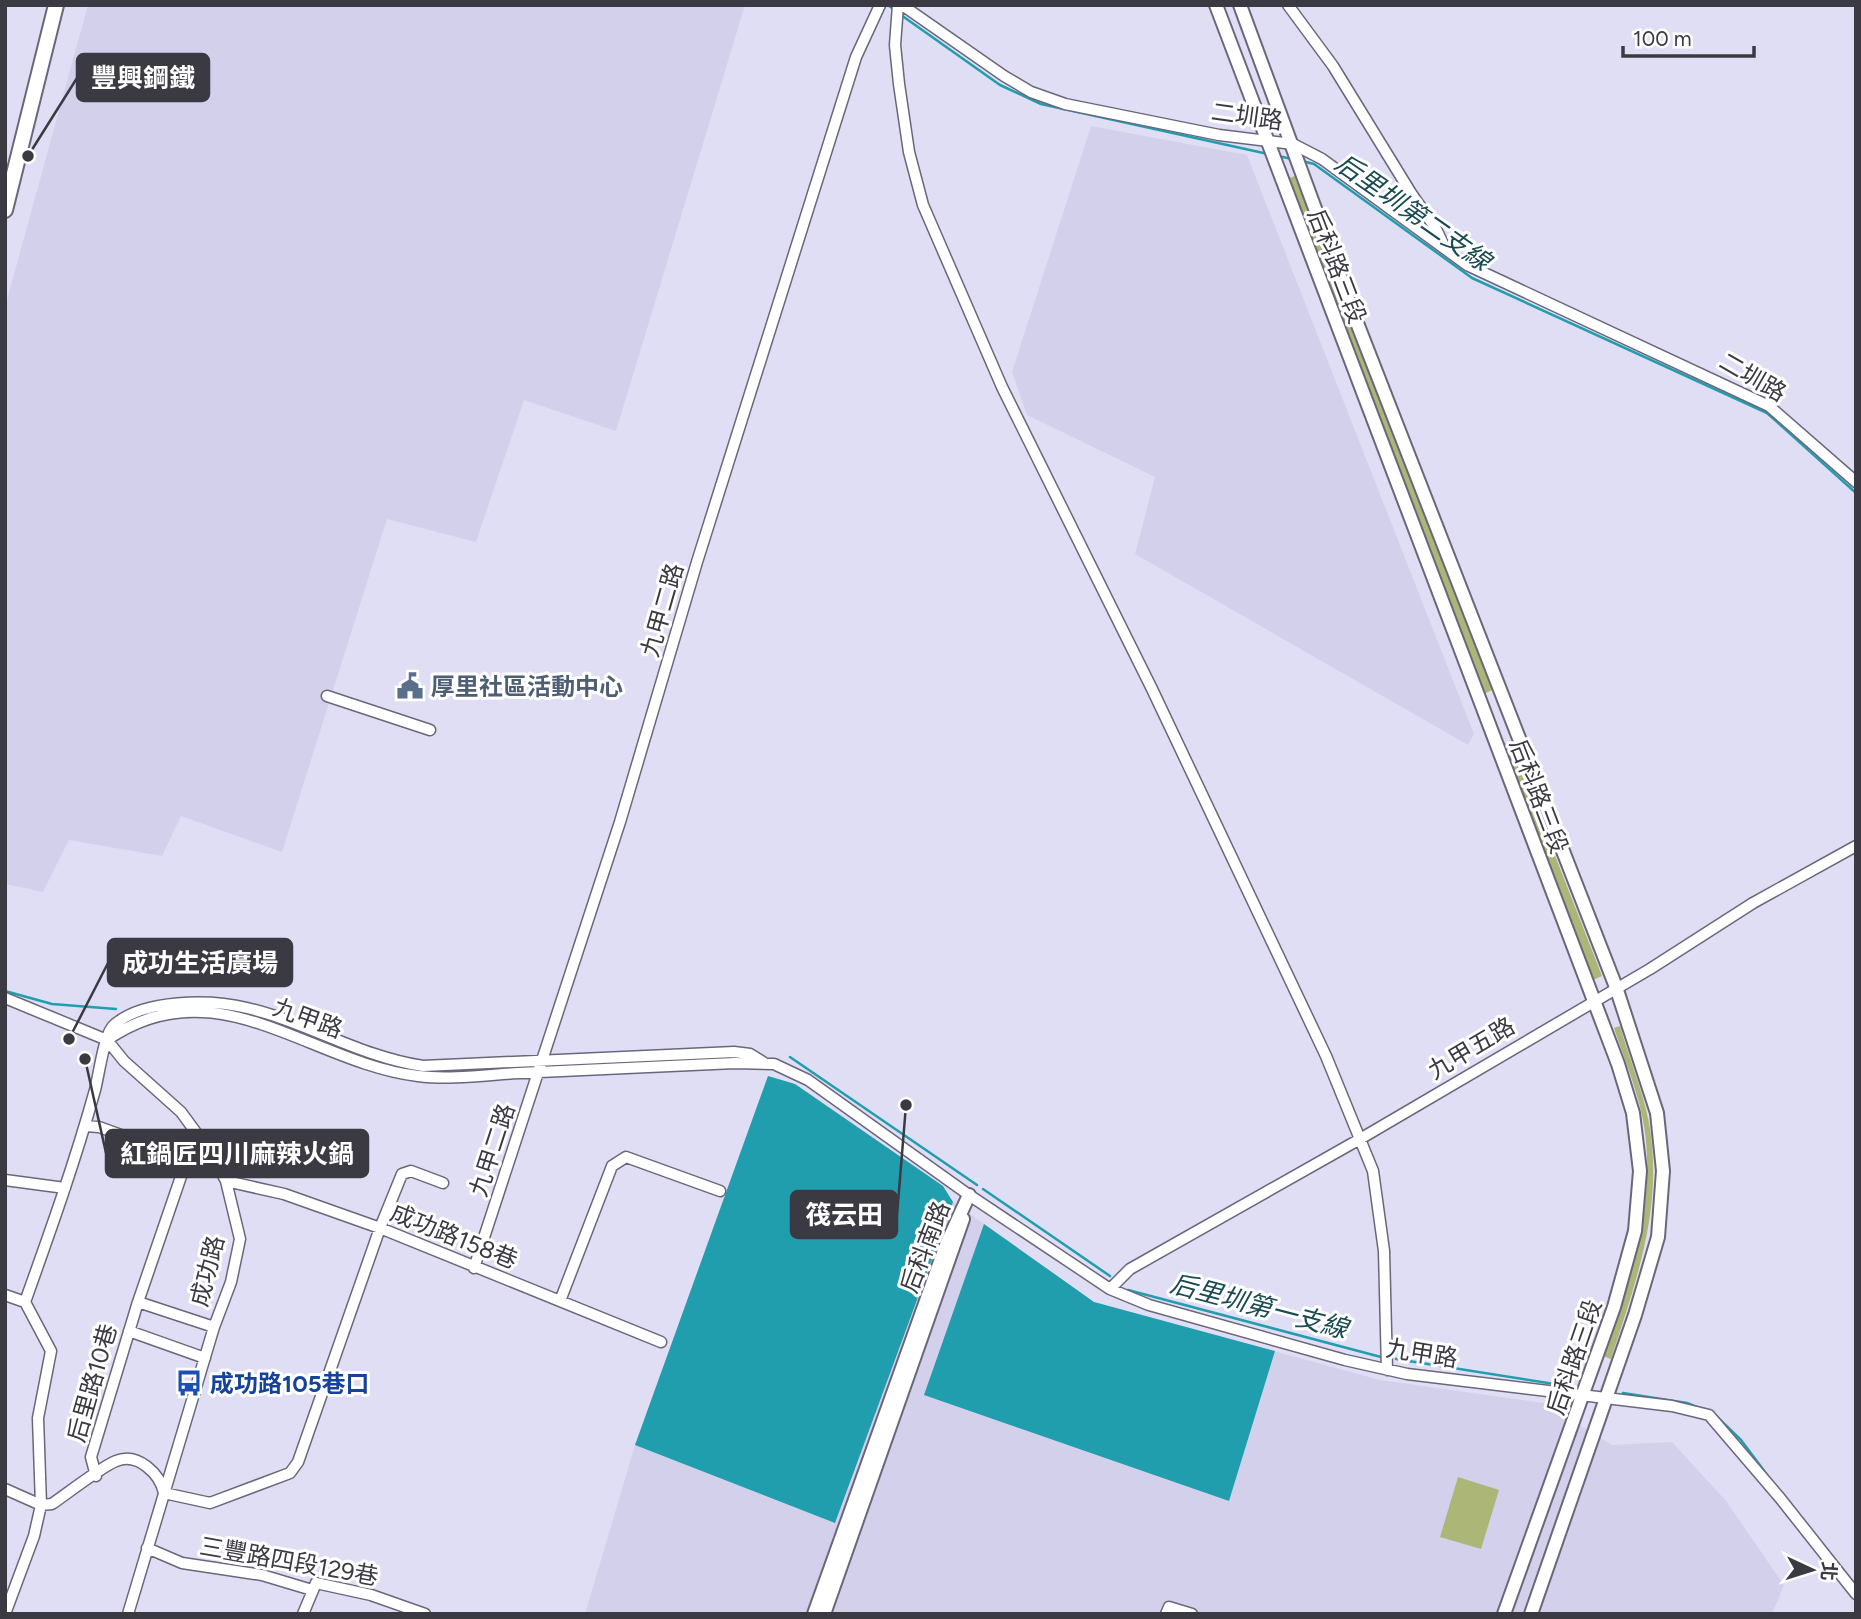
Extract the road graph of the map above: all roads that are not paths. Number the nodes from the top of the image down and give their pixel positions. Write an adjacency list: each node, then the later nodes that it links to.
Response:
1 (56, 5): 9 (main road)
2 (880, 5): 19 (street, 九甲二路)
3 (900, 5): 7 (street, 二圳路); 21 (street)
4 (1216, 5): 7 (street, 后科路三段)
5 (1240, 5): 8 (street, 后科路三段)
6 (1288, 5): 10 (street)
7 (1268, 142): 8 (street, 二圳路); 17 (street, 后科路三段)
8 (1293, 144): 10 (street, 二圳路); 15 (street, 后科路三段)
9 (5, 210)
10 (1445, 249): 11 (street, 二圳路)
11 (1856, 482)
12 (327, 696): 13 (street)
13 (430, 730)
14 (1856, 846): 15 (street, 九甲五路)
15 (1616, 987): 17 (street, 九甲五路); 42 (street, 后科路三段)
16 (5, 998): 18 (street, 成功路)
17 (1594, 999): 21 (street, 九甲五路); 41 (street, 后科路三段)
18 (107, 1040): 19 (street, 九甲路); 20 (street); 23 (street, 成功路)
19 (539, 1068): 28 (street, 九甲路); 30 (street, 九甲二路)
20 (85, 1126): 22 (street, 成功路158巷); 26 (street)
21 (1360, 1139): 31 (street, 九甲五路); 40 (street)
22 (187, 1159): 23 (street, 成功路158巷); 35 (street, 后里路10巷)
23 (224, 1176): 29 (street, 成功路158巷); 36 (street, 成功路)
24 (5, 1180): 26 (street)
25 (443, 1183): 29 (street)
26 (65, 1188): 34 (street)
27 (720, 1191): 33 (street)
28 (968, 1195): 31 (street, 九甲路); 47 (street, 后科南路)
29 (380, 1228): 30 (street, 成功路158巷); 45 (street)
30 (474, 1268): 33 (street, 成功路158巷)
31 (1110, 1289): 40 (street, 九甲路)
32 (5, 1294): 34 (street)
33 (560, 1301): 38 (street, 成功路158巷)
34 (25, 1302): 46 (street)
35 (138, 1302): 36 (street); 37 (street, 后里路10巷)
36 (214, 1327): 39 (street, 成功路)
37 (129, 1331): 39 (street); 43 (street, 后里路10巷)
38 (661, 1342)
39 (205, 1358): 45 (street, 成功路)
40 (1387, 1370): 41 (street, 九甲路)
41 (1582, 1396): 42 (street, 九甲路); 59 (street, 后科路三段)
42 (1604, 1398): 50 (street, 九甲路); 60 (street, 后科路三段)
43 (96, 1476): 45 (street); 46 (street)
44 (5, 1489): 46 (street)
45 (164, 1493): 48 (street, 成功路)
46 (41, 1505): 51 (street)
47 (845, 1539): 55 (street, 后科南路); 56 (street, 后科南路)
48 (147, 1548): 49 (street, 三豐路四段129巷); 52 (street, 成功路)
49 (312, 1590): 53 (street); 54 (street, 三豐路四段129巷)
50 (1856, 1594)
51 (5, 1614)
52 (128, 1614)
53 (303, 1614)
54 (425, 1614)
55 (814, 1614)
56 (824, 1614)
57 (1167, 1614): 58 (street)
58 (1192, 1614)
59 (1504, 1614)
60 (1531, 1614)

